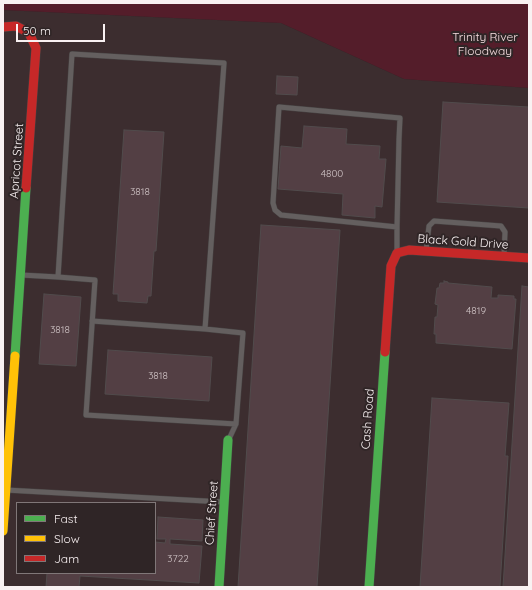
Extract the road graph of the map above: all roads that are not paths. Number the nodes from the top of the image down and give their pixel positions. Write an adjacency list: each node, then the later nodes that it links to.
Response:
1 (3, 27): 7 (street, Apricot Street)
2 (397, 227): 2 (lane); 4 (lane)
3 (426, 252): 4 (street, Black Gold Drive); 5 (street, Black Gold Drive); 5 (lane)
4 (397, 253): 17 (street, Cash Road)
5 (504, 256): 6 (street, Black Gold Drive)
6 (529, 258)
7 (21, 275): 8 (lane); 13 (street, Apricot Street)
8 (58, 277): 9 (lane); 10 (lane)
9 (92, 321): 10 (lane); 11 (lane)
10 (205, 329): 11 (lane)
11 (236, 424): 12 (lane)
12 (228, 440): 14 (street, Chief Street)
13 (6, 490): 14 (lane); 15 (street, Apricot Street)
14 (224, 502): 16 (street, Chief Street)
15 (3, 531)
16 (219, 587)
17 (369, 587)

